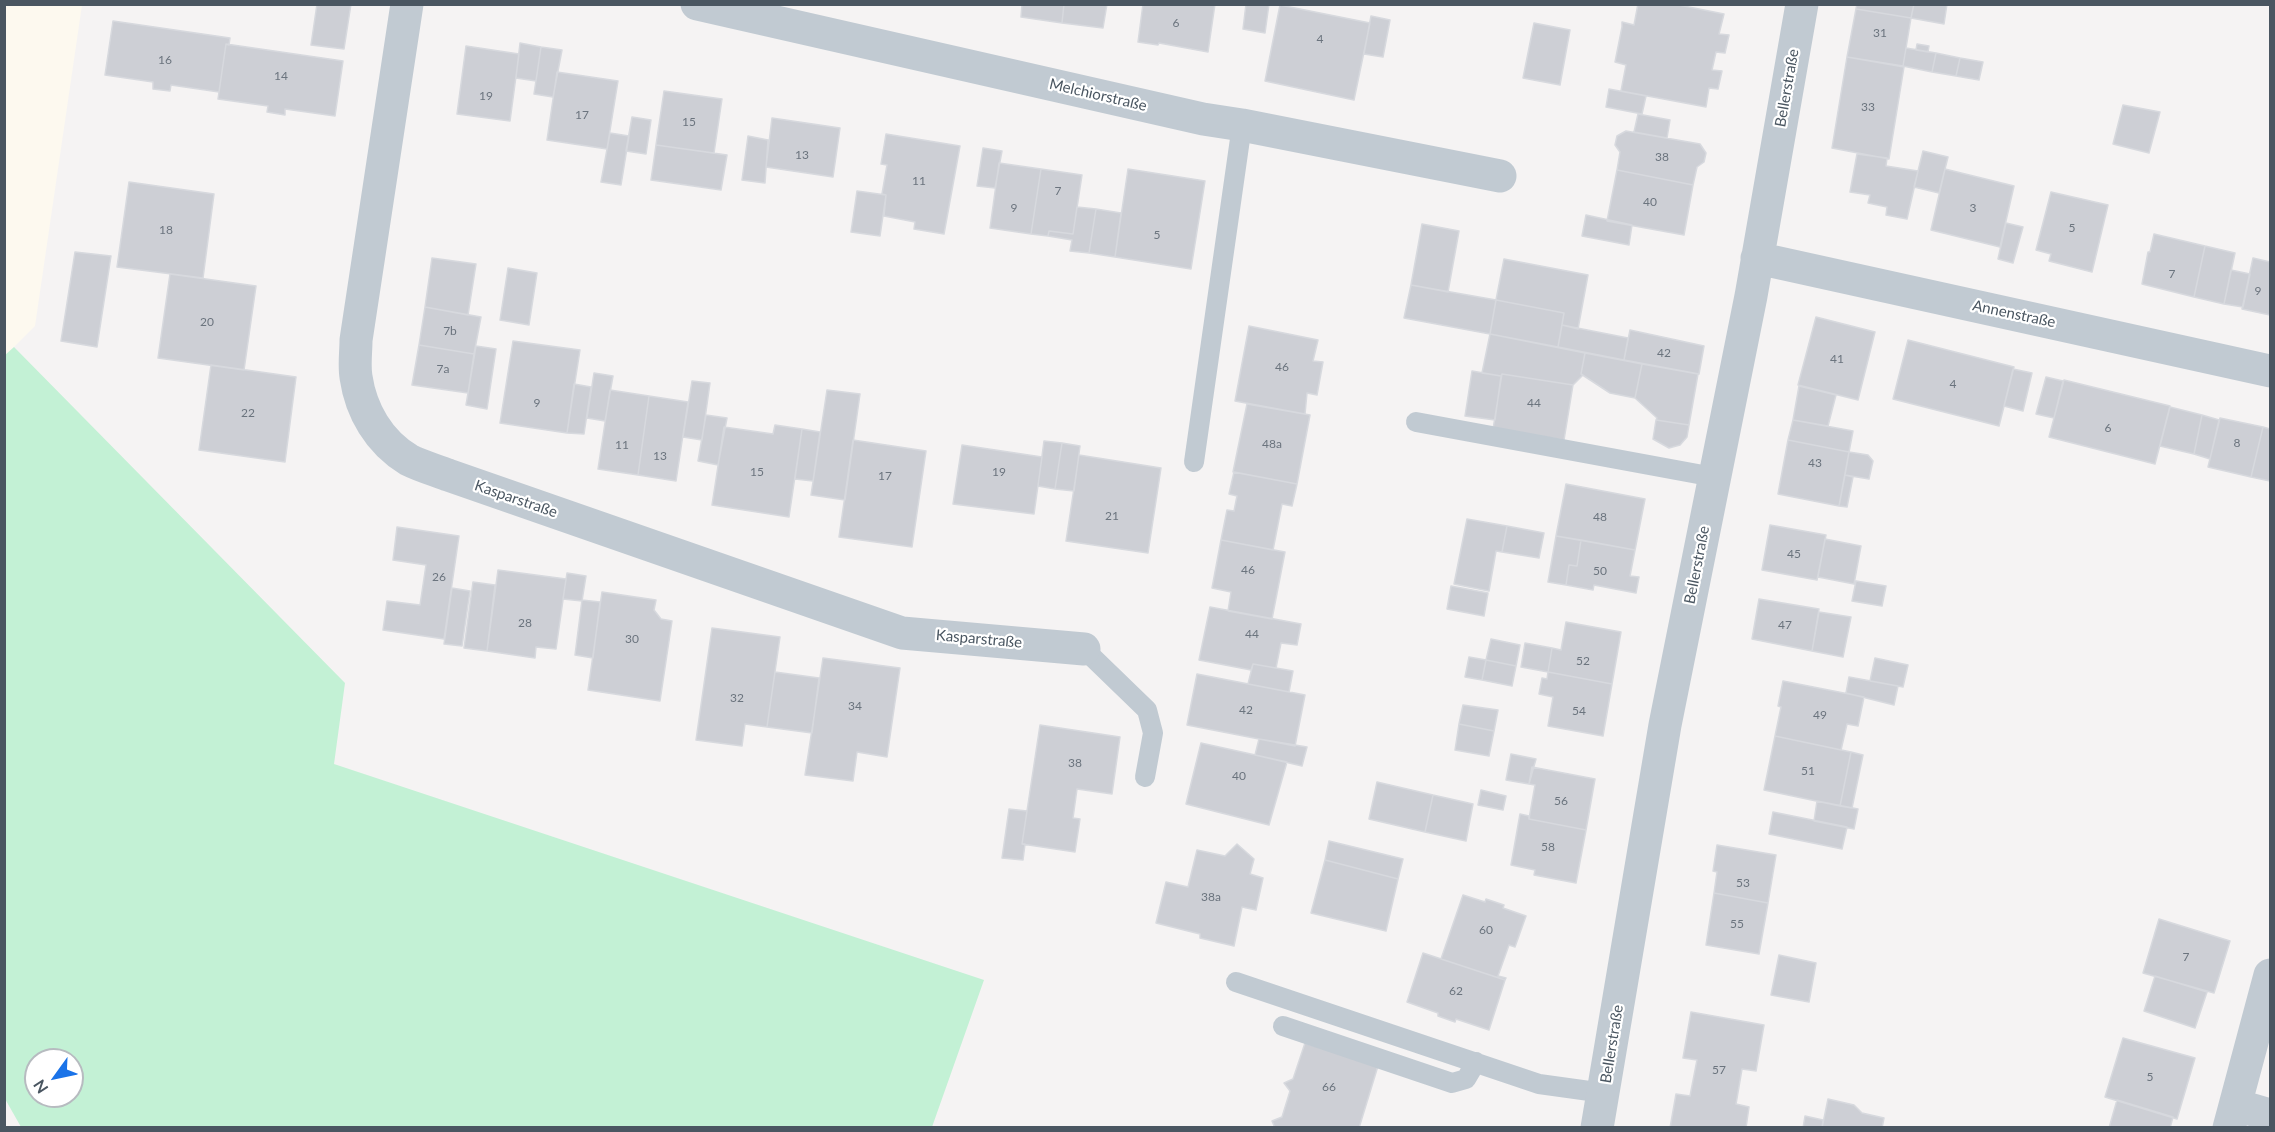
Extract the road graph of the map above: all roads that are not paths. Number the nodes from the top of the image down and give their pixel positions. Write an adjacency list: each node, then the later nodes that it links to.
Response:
1 (407, 4): 11 (street, Kasparstraße)
2 (697, 4): 4 (street, Melchiorstraße)
3 (1802, 4): 6 (street, Bellerstraße)
4 (1242, 125): 5 (street, Melchiorstraße); 9 (lane)
5 (1500, 176)
6 (1757, 258): 7 (street, Annenstraße); 10 (street, Bellerstraße)
7 (2271, 371)
8 (1416, 422): 10 (lane)
9 (1194, 462)
10 (1714, 477): 17 (street, Bellerstraße)
11 (1084, 649): 12 (lane)
12 (1145, 777)
13 (2271, 975): 19 (street)
14 (1236, 982): 16 (lane)
15 (1283, 1026): 16 (lane)
16 (1476, 1062): 17 (lane)
17 (1604, 1094): 20 (street, Bellerstraße)
18 (2271, 1115): 19 (street)
19 (2232, 1116)
20 (1598, 1128)

